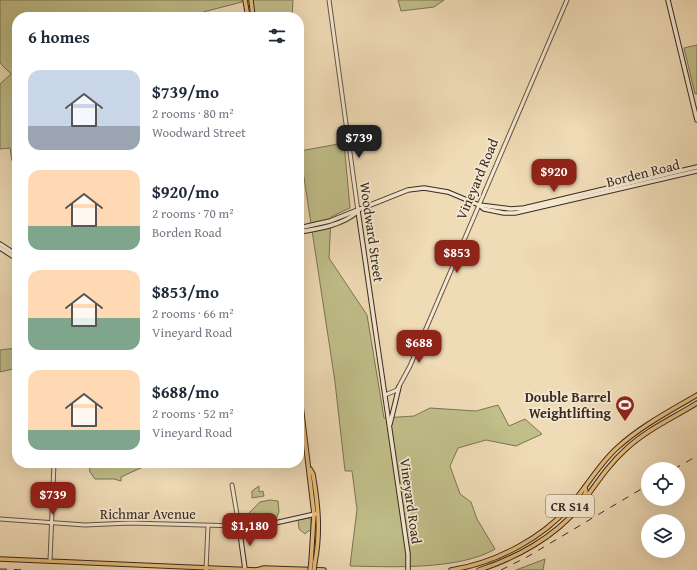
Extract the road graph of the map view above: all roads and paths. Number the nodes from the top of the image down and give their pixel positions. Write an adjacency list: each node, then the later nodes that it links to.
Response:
1 (245, 0): 6 (main road)
2 (251, 0): 7 (main road)
3 (329, 0): 12 (street, Woodward Street)
4 (567, 0): 11 (street, Vineyard Road)
5 (668, 0): 8 (main road)
6 (247, 12)
7 (252, 12)
8 (697, 120)
9 (697, 167): 11 (main road, Borden Road)
10 (697, 171): 11 (main road, Borden Road)
11 (479, 205): 12 (main road, Borden Road); 20 (street, Vineyard Road)
12 (358, 211): 14 (main road, Borden Road); 21 (main road, Woodward Street)
13 (304, 229): 14 (main road, Borden Road)
14 (307, 229): 15 (main road)
15 (304, 230)
16 (0, 244): 18 (main road)
17 (0, 248): 19 (main road)
18 (12, 252)
19 (12, 256)
20 (399, 387): 21 (street); 25 (main road)
21 (385, 395): 25 (main road, Vineyard Road)
22 (697, 395): 26 (main road, CR S14)
23 (697, 403): 28 (main road, CR S14)
24 (304, 425): 31 (main road)
25 (390, 427): 49 (main road, Vineyard Road)
26 (633, 434): 27 (main road, CR S14); 28 (main road)
27 (628, 438): 29 (main road); 33 (main road, CR S14)
28 (632, 444): 29 (main road, CR S14)
29 (626, 448): 34 (main road, CR S14)
30 (54, 468): 38 (street)
31 (310, 469): 35 (main road); 36 (main road)
32 (232, 485): 40 (street)
33 (585, 487): 34 (main road); 50 (main road, CR S14)
34 (580, 506): 51 (main road, CR S14)
35 (319, 513): 36 (main road, Richmar Avenue); 43 (main road)
36 (314, 514): 40 (main road, Richmar Avenue); 43 (main road)
37 (0, 519): 38 (street, Richmar Avenue)
38 (52, 523): 39 (street, Richmar Avenue); 42 (street)
39 (208, 526): 40 (street, Richmar Avenue); 44 (street)
40 (239, 526): 45 (main road)
41 (0, 559): 42 (main road)
42 (50, 561): 44 (main road)
43 (313, 562): 47 (main road, bridge)
44 (206, 569): 45 (main road)
45 (245, 569): 46 (main road)
46 (258, 570): 47 (main road)
47 (312, 570): 48 (main road)
48 (324, 570)
49 (408, 570)
50 (451, 570)
51 (479, 570)

